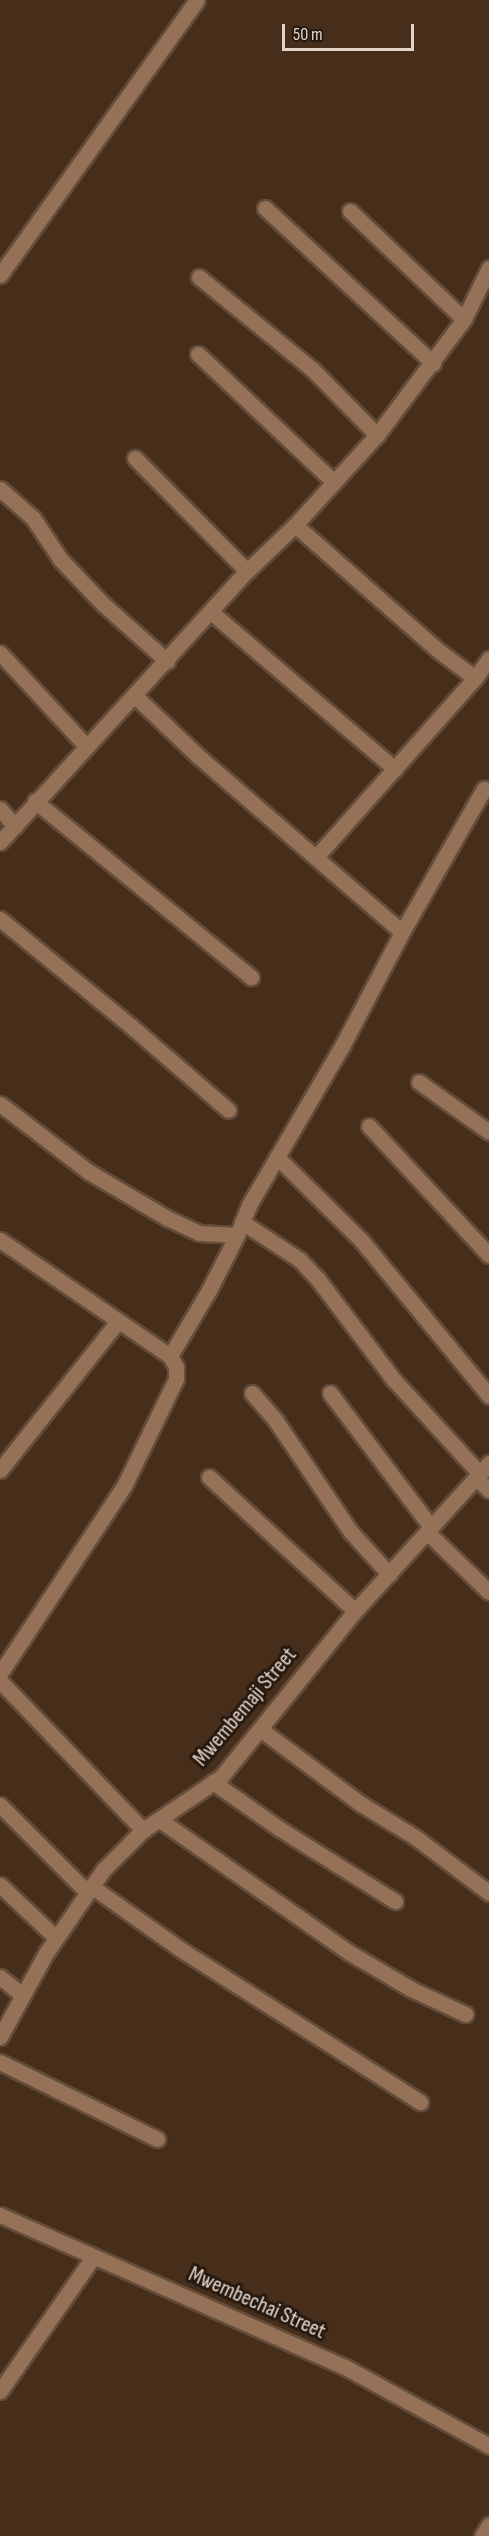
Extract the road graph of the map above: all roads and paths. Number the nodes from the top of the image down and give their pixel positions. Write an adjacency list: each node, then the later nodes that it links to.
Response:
1 (197, 0): 5 (street)
2 (265, 208): 9 (street)
3 (350, 212): 7 (street)
4 (489, 268): 7 (street)
5 (0, 274)
6 (199, 277): 10 (street)
7 (464, 319): 9 (street)
8 (198, 354): 12 (street)
9 (433, 363): 10 (street)
10 (377, 435): 12 (street)
11 (135, 458): 15 (street)
12 (334, 482): 14 (street)
13 (0, 489): 19 (street)
14 (294, 525): 15 (street); 20 (street)
15 (247, 571): 16 (street)
16 (211, 612): 19 (street); 23 (street)
17 (0, 653): 22 (street)
18 (489, 659): 20 (street)
19 (167, 661): 21 (street)
20 (475, 678): 23 (street)
21 (135, 696): 22 (street); 29 (street)
22 (86, 746): 25 (street)
23 (395, 769): 29 (street)
24 (484, 789): 31 (street)
25 (35, 801): 27 (street); 32 (street)
26 (0, 809): 27 (street)
27 (15, 826): 28 (street)
28 (0, 842)
29 (315, 858): 31 (street)
30 (0, 919): 35 (street)
31 (402, 932): 38 (street)
32 (251, 977)
33 (419, 1082): 37 (street)
34 (0, 1104): 39 (street)
35 (228, 1110)
36 (369, 1126): 41 (street)
37 (489, 1132)
38 (277, 1156): 39 (street); 46 (street)
39 (240, 1229): 43 (street); 48 (street)
40 (0, 1240): 42 (street)
41 (489, 1255)
42 (118, 1321): 43 (street); 47 (street)
43 (170, 1356): 55 (street)
44 (252, 1393): 52 (street)
45 (330, 1394): 51 (street)
46 (489, 1396)
47 (0, 1470)
48 (481, 1472): 50 (street); 51 (street, Mwembemaji Street)
49 (209, 1477): 54 (street)
50 (489, 1490)
51 (429, 1529): 52 (street, Mwembemaji Street); 53 (street)
52 (389, 1574): 54 (street, Mwembemaji Street)
53 (489, 1592)
54 (355, 1611): 57 (street, Mwembemaji Street)
55 (0, 1673)
56 (0, 1681): 61 (street)
57 (260, 1729): 58 (street, Mwembemaji Street); 64 (street)
58 (213, 1782): 60 (street, Mwembemaji Street); 65 (street)
59 (0, 1805): 63 (street)
60 (159, 1820): 61 (street, Mwembemaji Street); 69 (street)
61 (143, 1830): 63 (street, Mwembemaji Street)
62 (0, 1885): 66 (street)
63 (89, 1889): 66 (street, Mwembemaji Street); 72 (street)
64 (489, 1893)
65 (395, 1901)
66 (56, 1938): 68 (street, Mwembemaji Street)
67 (0, 1977): 68 (street)
68 (22, 1995): 70 (street, Mwembemaji Street)
69 (465, 2014)
70 (0, 2037)
71 (0, 2062): 73 (street)
72 (420, 2102)
73 (157, 2139)
74 (0, 2215): 75 (street, Mwembechai Street)
75 (93, 2257): 76 (street); 77 (street, Mwembechai Street)
76 (0, 2391)
77 (489, 2446)
78 (489, 2525): 79 (street)
79 (482, 2536)

